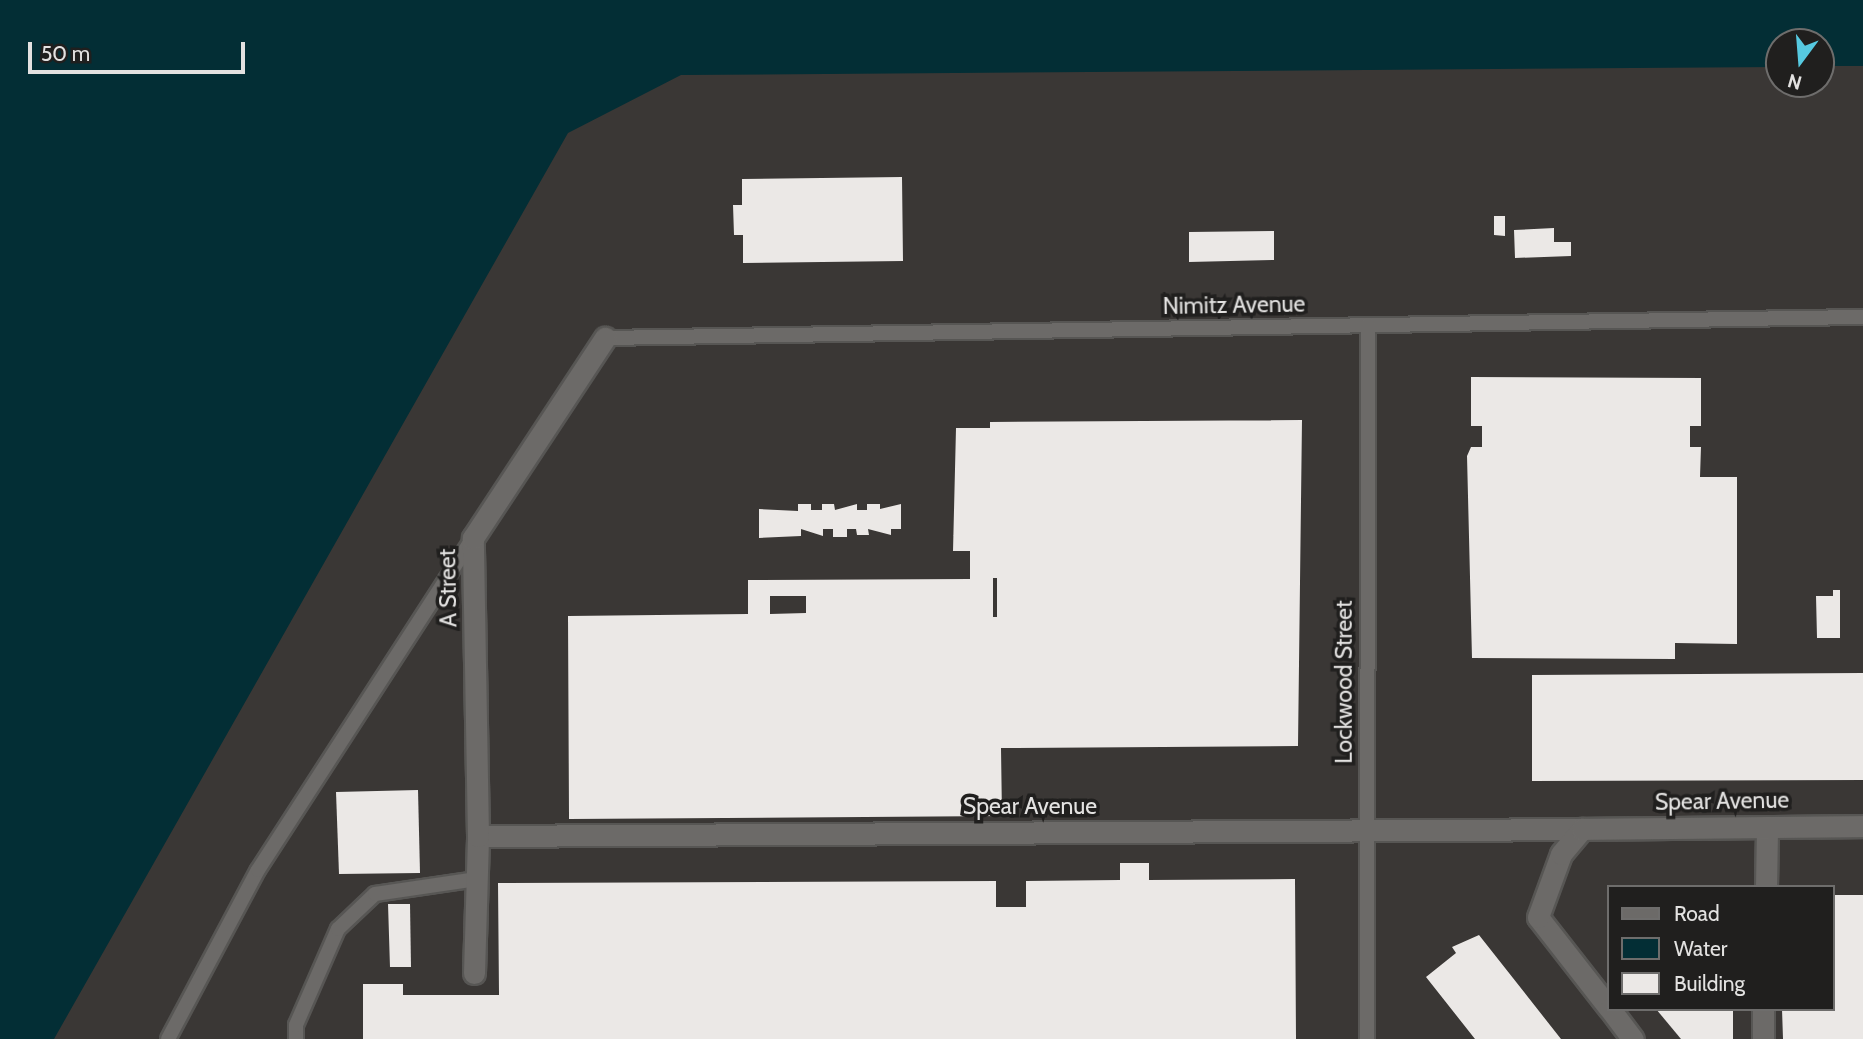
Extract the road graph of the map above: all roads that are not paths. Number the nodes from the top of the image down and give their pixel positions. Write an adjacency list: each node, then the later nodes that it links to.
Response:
1 (1863, 317): 2 (lane, Nimitz Avenue)
2 (1368, 325): 3 (lane, Nimitz Avenue); 8 (lane, Lockwood Street)
3 (605, 338): 4 (street, A Street)
4 (473, 538): 9 (street, A Street); 16 (lane)
5 (1863, 826): 6 (street, Spear Avenue)
6 (1767, 827): 7 (street, Spear Avenue); 11 (street)
7 (1581, 829): 8 (street, Spear Avenue); 13 (street)
8 (1371, 830): 9 (street, Spear Avenue); 18 (lane, Lockwood Street)
9 (478, 836): 10 (street, A Street)
10 (477, 879): 12 (street, A Street); 17 (lane)
11 (1766, 885)
12 (474, 972)
13 (1608, 1006)
14 (1612, 1011): 19 (street)
15 (1763, 1011): 20 (street)
16 (168, 1039)
17 (296, 1039)
18 (1367, 1039)
19 (1633, 1039)
20 (1763, 1039)

